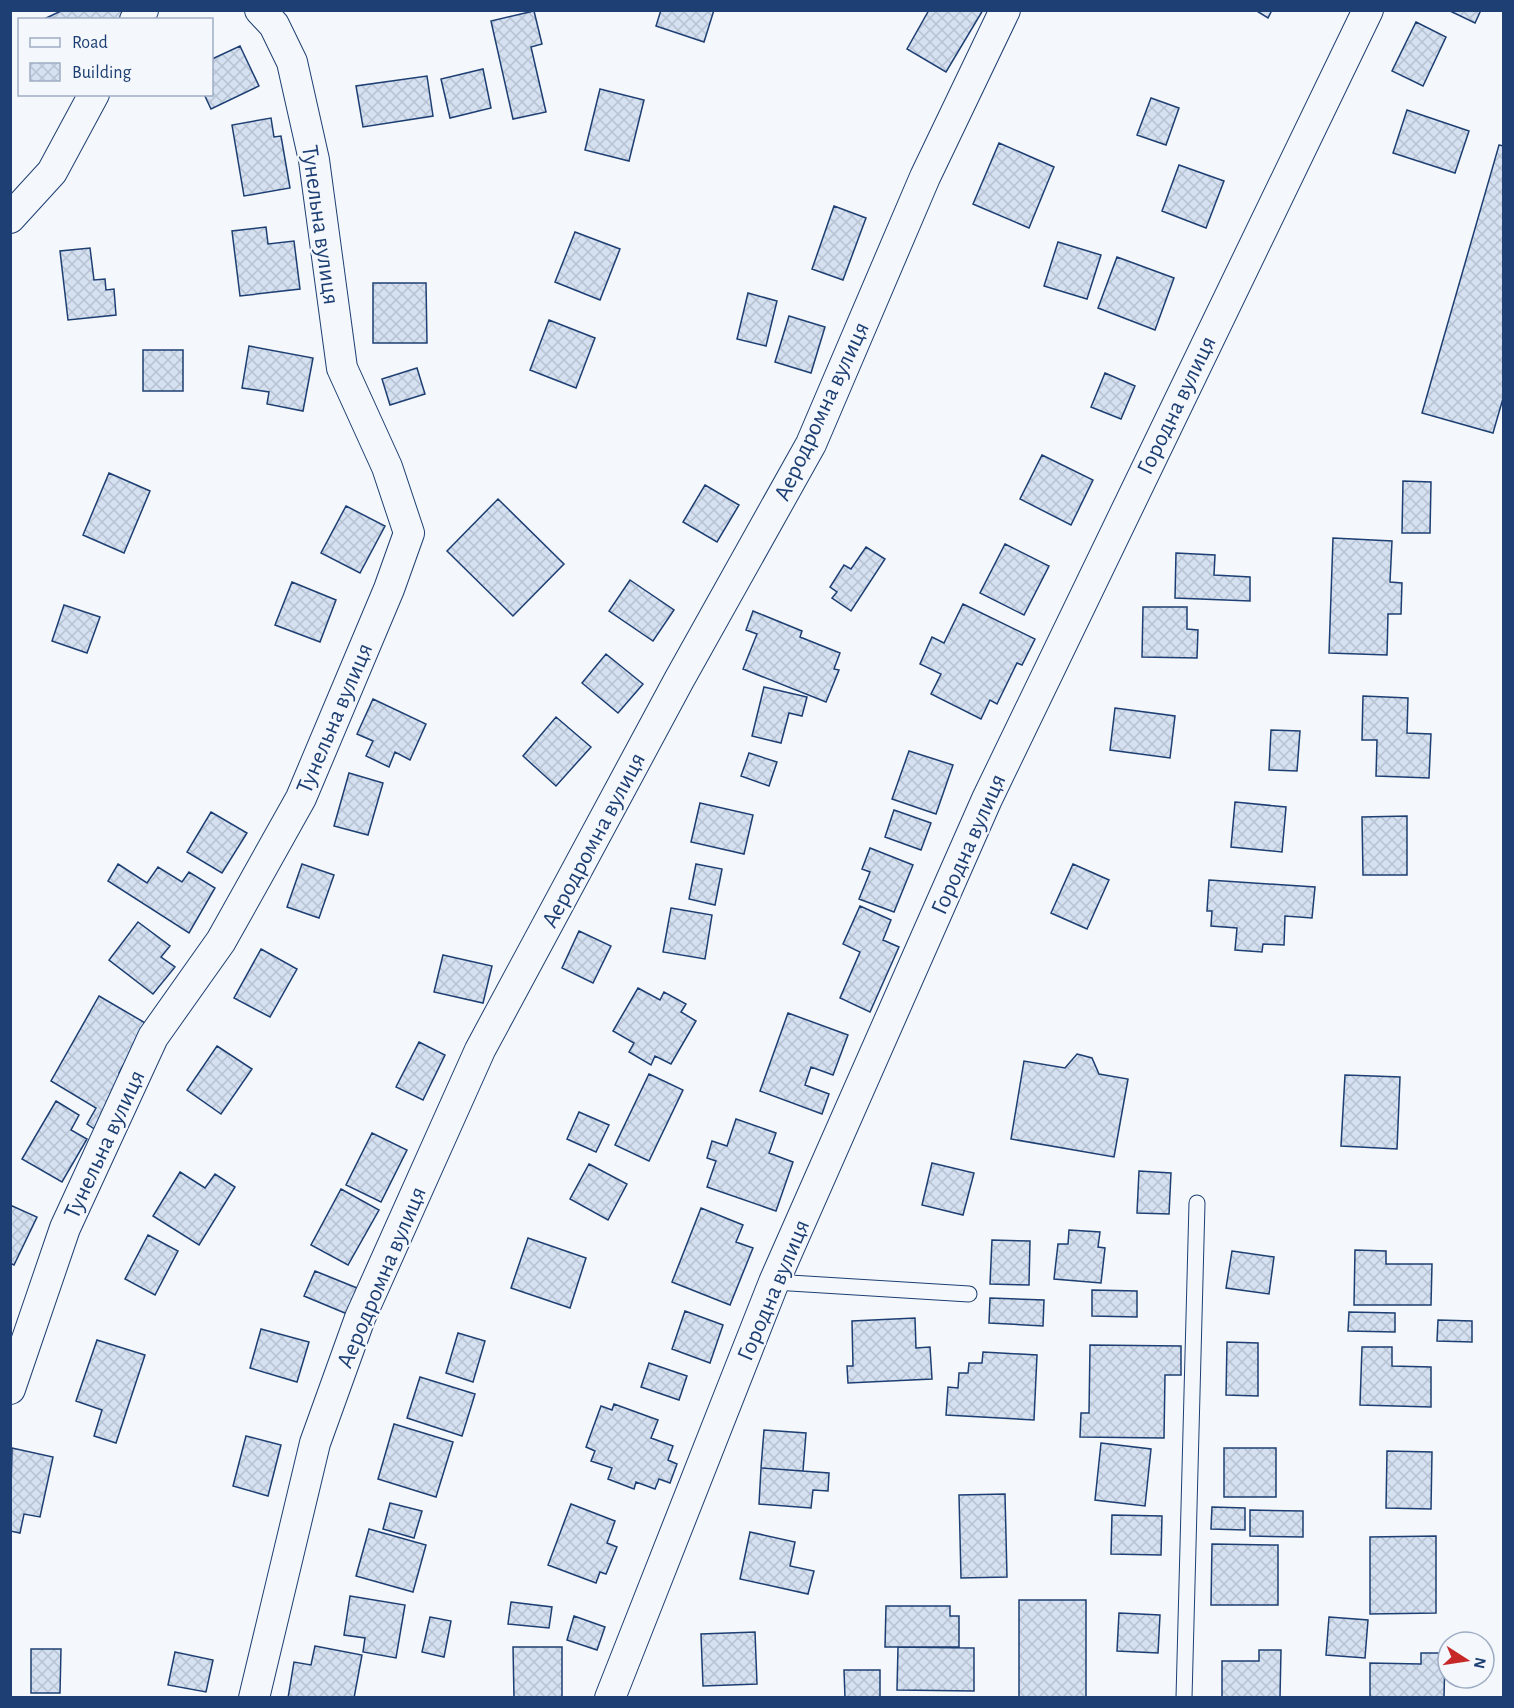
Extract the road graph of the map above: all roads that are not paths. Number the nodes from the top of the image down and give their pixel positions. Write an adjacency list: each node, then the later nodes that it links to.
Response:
1 (260, 10): 9 (street, Тунельна вулиця)
2 (1005, 10): 10 (street, Аеродромна вулиця)
3 (1368, 10): 7 (street, Городна вулиця)
4 (93, 96): 5 (street)
5 (10, 218)
6 (1197, 1203): 12 (lane)
7 (774, 1282): 8 (lane); 11 (street, Городна вулиця)
8 (969, 1294)
9 (10, 1389)
10 (254, 1698)
11 (610, 1698)
12 (1184, 1698)

